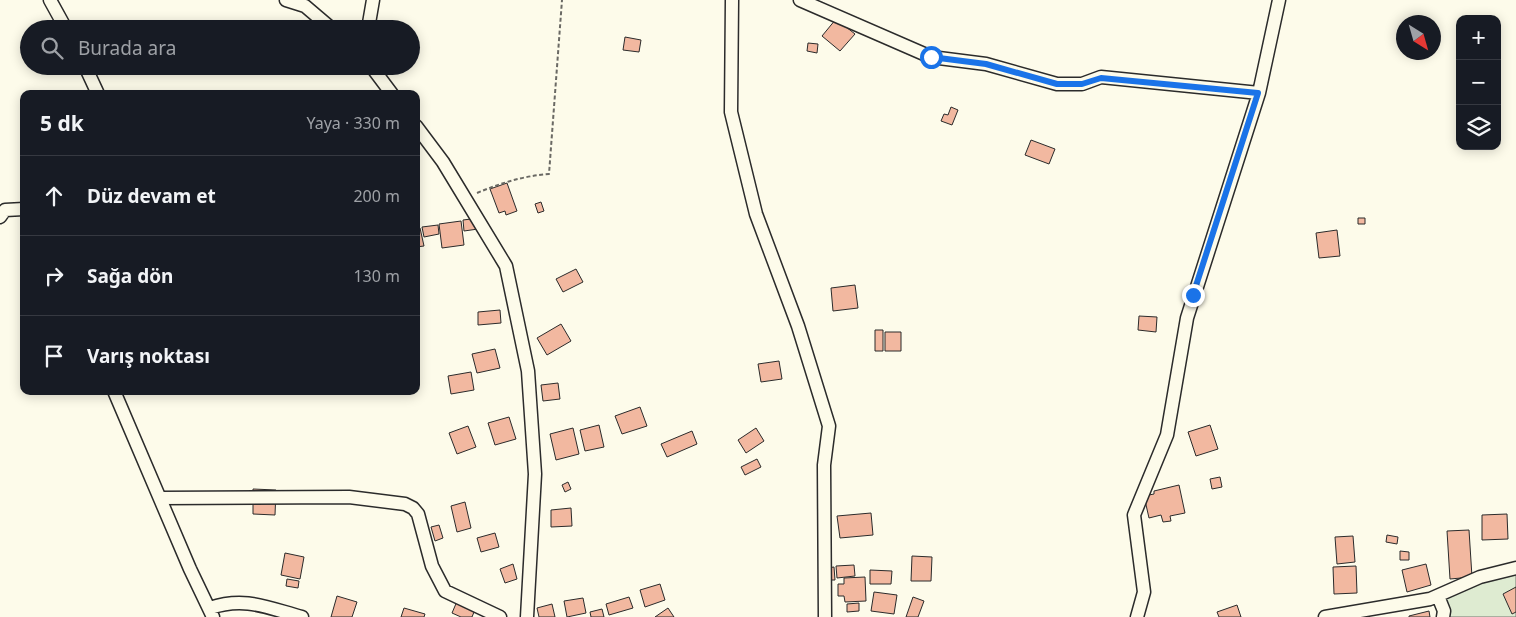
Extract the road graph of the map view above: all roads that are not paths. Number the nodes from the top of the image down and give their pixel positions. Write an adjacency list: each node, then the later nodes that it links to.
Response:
1 (50, 0): 8 (street)
2 (286, 0): 7 (street)
3 (373, 0): 10 (street)
4 (732, 0): 27 (street)
5 (800, 0): 15 (street)
6 (1279, 0): 15 (street)
7 (305, 3): 9 (street)
8 (61, 20)
9 (323, 20)
10 (370, 20)
11 (89, 75): 13 (street)
12 (378, 75): 14 (street)
13 (96, 90)
14 (389, 90)
15 (1258, 93): 28 (street)
16 (420, 131): 26 (street)
17 (20, 210): 18 (street)
18 (0, 217)
19 (116, 395): 20 (street)
20 (161, 498): 23 (street); 25 (street)
21 (1516, 568): 22 (street)
22 (1438, 596): 29 (street); 30 (street)
23 (212, 612): 24 (street)
24 (302, 617)
25 (500, 617)
26 (527, 617)
27 (825, 617)
28 (1137, 617)
29 (1325, 617)
30 (1443, 617)

